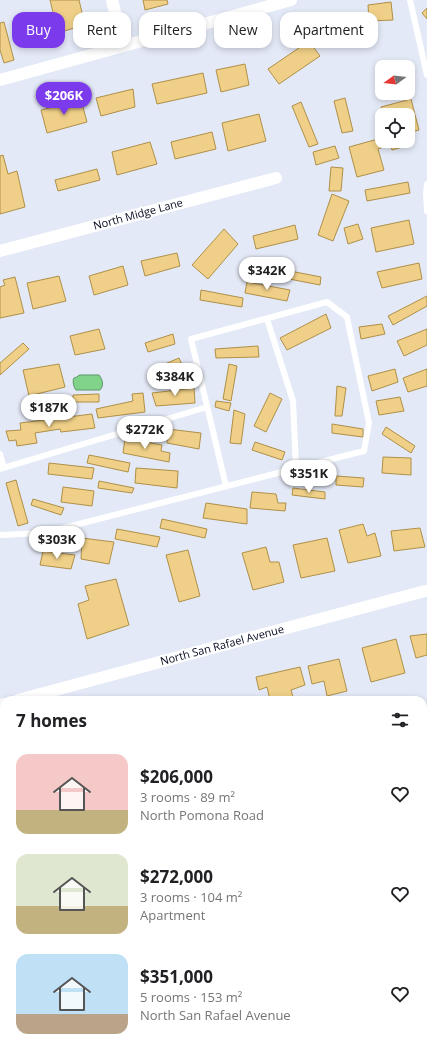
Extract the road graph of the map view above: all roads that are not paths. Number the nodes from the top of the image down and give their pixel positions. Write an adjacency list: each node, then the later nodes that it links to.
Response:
1 (112, 0): 4 (street)
2 (291, 0): 5 (street)
3 (410, 0): 7 (lane)
4 (115, 12)
5 (131, 44)
6 (116, 48): 8 (street)
7 (427, 75)
8 (0, 80)
9 (276, 178): 12 (street, North Midge Lane)
10 (427, 184): 11 (lane)
11 (427, 211)
12 (0, 251)
13 (267, 319): 14 (lane); 17 (lane); 17 (lane)
14 (207, 407): 16 (lane); 18 (lane)
15 (0, 454): 16 (lane)
16 (2, 468)
17 (296, 468): 18 (lane)
18 (226, 486): 19 (lane)
19 (0, 535)
20 (426, 590): 21 (street, North San Rafael Avenue)
21 (33, 696)

